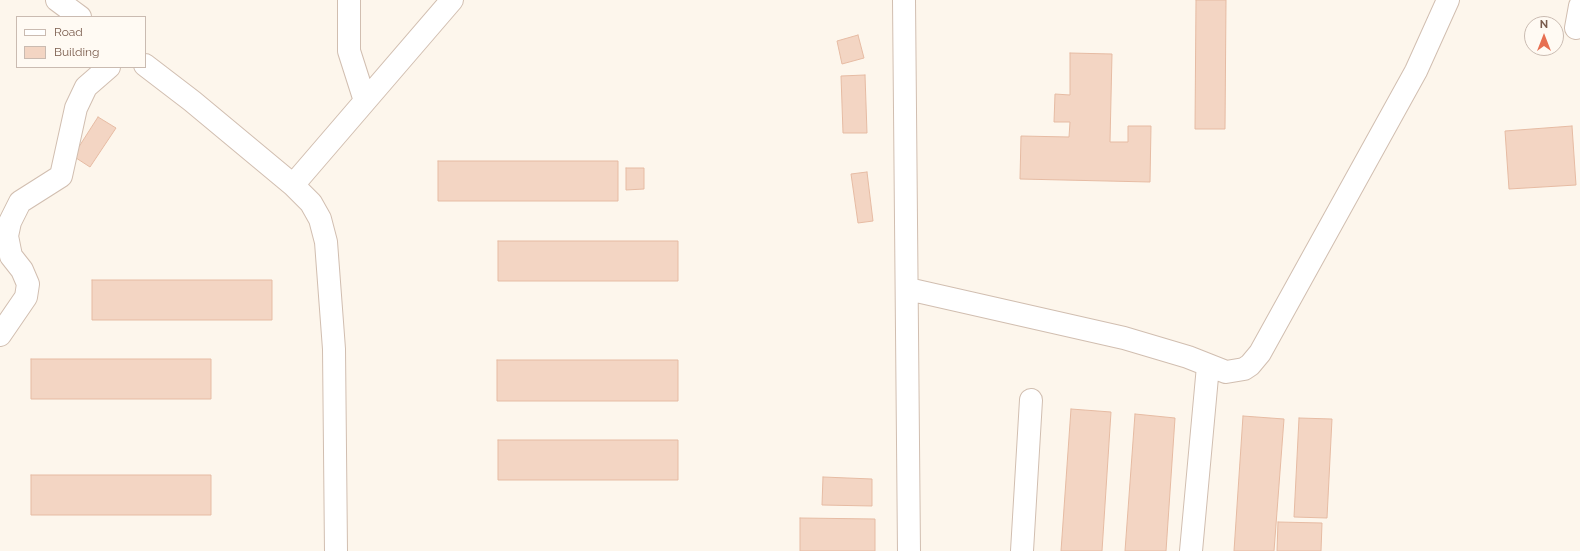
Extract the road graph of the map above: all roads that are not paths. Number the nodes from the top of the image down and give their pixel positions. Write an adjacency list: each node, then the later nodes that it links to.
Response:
1 (57, 0): 7 (street)
2 (349, 0): 11 (street)
3 (452, 0): 11 (street)
4 (904, 0): 13 (street)
5 (1448, 0): 15 (street)
6 (1580, 6): 8 (street)
7 (79, 16)
8 (1576, 28)
9 (146, 66): 12 (street)
10 (108, 68): 14 (street)
11 (365, 101): 12 (street)
12 (293, 185): 17 (street)
13 (908, 289): 15 (street); 18 (street)
14 (0, 335)
15 (1208, 366): 20 (street)
16 (1031, 400): 19 (street)
17 (336, 551)
18 (909, 551)
19 (1022, 551)
20 (1191, 551)

